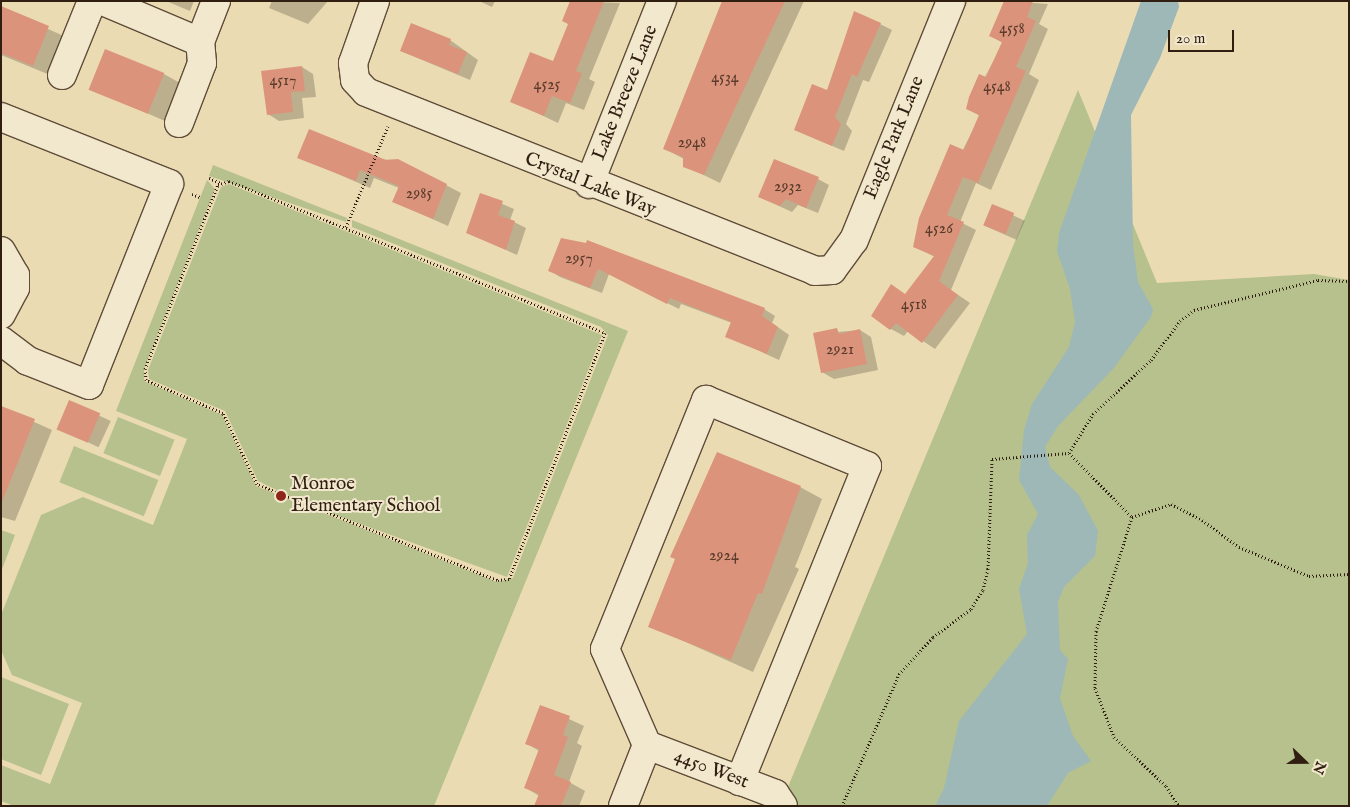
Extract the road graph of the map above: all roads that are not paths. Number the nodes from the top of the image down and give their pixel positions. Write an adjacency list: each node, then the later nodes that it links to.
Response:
1 (92, 1): 8 (street)
2 (102, 1): 7 (street)
3 (216, 1): 7 (street)
4 (376, 1): 11 (street, Crystal Lake Way)
5 (662, 1): 11 (street, Lake Breeze Lane)
6 (951, 1): 13 (street, Eagle Park Lane)
7 (200, 42): 10 (street)
8 (62, 75)
9 (1, 116): 15 (street)
10 (179, 123)
11 (588, 184): 13 (street, Crystal Lake Way)
12 (1, 251): 14 (street)
13 (832, 270)
14 (1, 314)
15 (1, 342)
16 (648, 745): 17 (street, 4450 West); 17 (street); 19 (street)
17 (740, 781): 18 (street, 4450 West)
18 (779, 800)
19 (623, 806)

